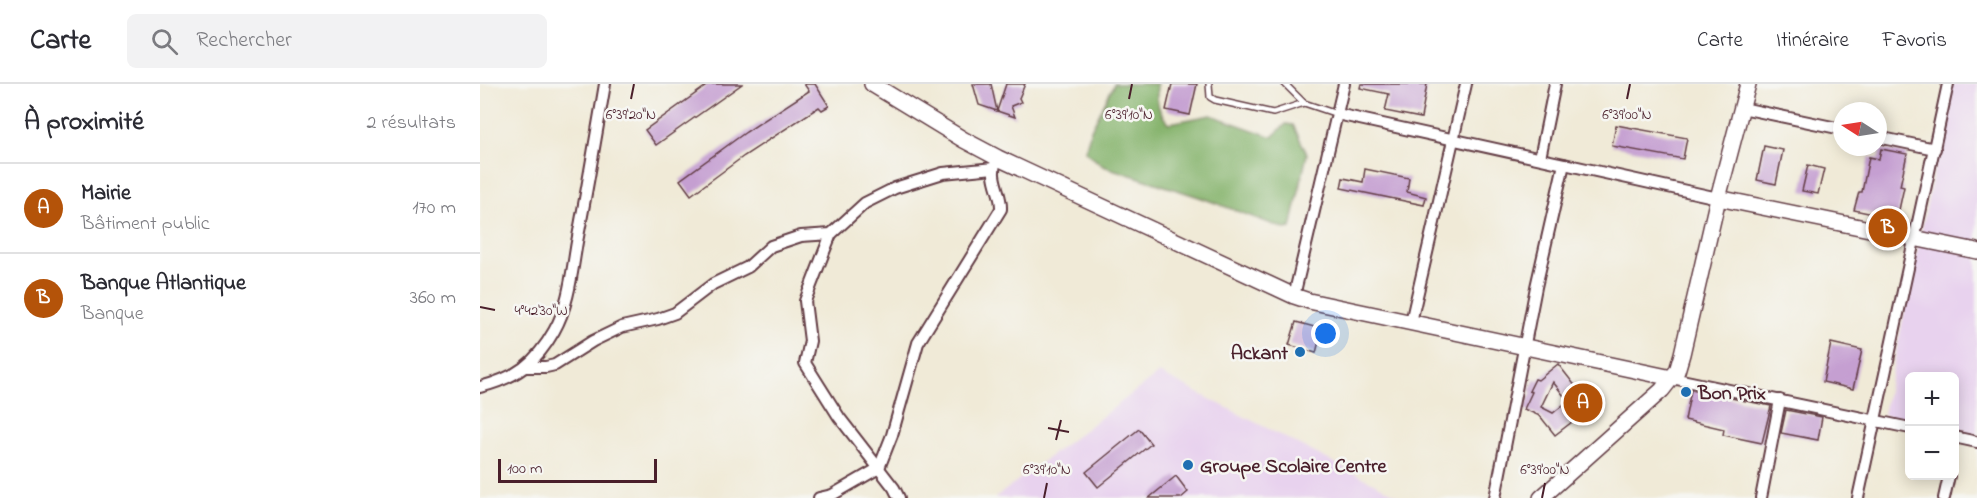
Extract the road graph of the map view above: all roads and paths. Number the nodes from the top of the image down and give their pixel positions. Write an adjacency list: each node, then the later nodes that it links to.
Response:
1 (605, 84): 27 (street)
2 (872, 84): 18 (main road)
3 (1209, 84): 10 (lane)
4 (1285, 84): 10 (lane)
5 (1344, 84): 12 (street)
6 (1466, 84): 14 (street)
7 (1555, 84): 17 (street)
8 (1748, 84): 11 (main road)
9 (1948, 84): 16 (street)
10 (1304, 103): 12 (lane)
11 (1742, 108): 13 (street); 20 (main road)
12 (1337, 114): 14 (street); 24 (street)
13 (1833, 127)
14 (1452, 139): 17 (street); 25 (street)
15 (1887, 139): 16 (street)
16 (1935, 149): 22 (street)
17 (1540, 158): 19 (street)
18 (996, 163): 21 (street); 24 (main road); 35 (street)
19 (1564, 164): 20 (street); 26 (street)
20 (1718, 198): 22 (main road); 28 (main road)
21 (831, 234): 27 (street); 35 (street)
22 (1915, 237): 23 (main road); 31 (street)
23 (1977, 251)
24 (1294, 296): 25 (main road)
25 (1411, 322): 26 (main road)
26 (1525, 345): 28 (main road); 39 (street)
27 (525, 367): 29 (street)
28 (1672, 378): 30 (street); 40 (main road)
29 (480, 387)
30 (1780, 400): 31 (street); 41 (street)
31 (1875, 420): 32 (street); 42 (street)
32 (1905, 427)
33 (1959, 441): 34 (street)
34 (1977, 442)
35 (879, 468): 37 (street); 38 (street)
36 (1948, 480): 43 (street)
37 (819, 498)
38 (899, 498)
39 (1495, 498)
40 (1541, 498)
41 (1761, 498)
42 (1858, 498)
43 (1944, 498)

